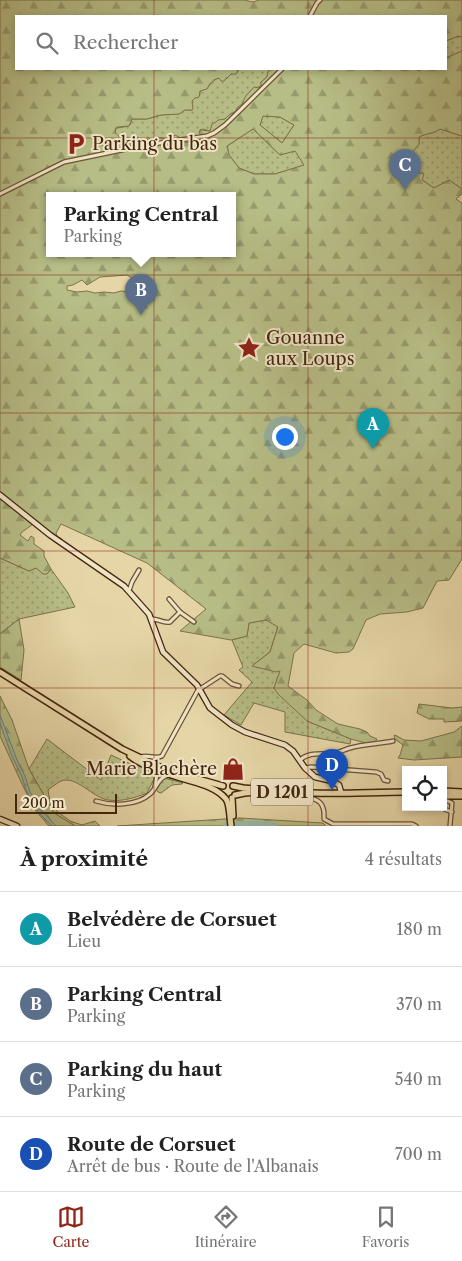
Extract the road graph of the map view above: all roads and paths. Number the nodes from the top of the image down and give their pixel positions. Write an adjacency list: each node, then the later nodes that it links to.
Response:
1 (320, 0): 2 (street)
2 (311, 15)
3 (281, 70): 4 (street)
4 (0, 194)
5 (0, 495): 7 (street)
6 (139, 570): 7 (street)
7 (129, 590): 10 (street)
8 (169, 599): 9 (street)
9 (180, 612): 10 (street); 11 (street)
10 (151, 619): 14 (street)
11 (194, 622)
12 (0, 672): 16 (main road)
13 (239, 686): 14 (street)
14 (199, 690): 17 (street); 18 (street)
15 (394, 741): 18 (street)
16 (122, 750): 17 (main road); 20 (main road)
17 (140, 758): 22 (main road)
18 (300, 760): 19 (street)
19 (305, 768): 23 (street); 28 (street)
20 (159, 771): 21 (main road); 22 (street); 26 (street)
21 (169, 774): 26 (street); 31 (main road)
22 (184, 775): 24 (main road)
23 (388, 781)
24 (223, 786): 25 (main road); 31 (main road)
25 (233, 786): 27 (main road, D 1201); 33 (main road)
26 (154, 789): 37 (street)
27 (329, 792): 28 (main road, D 1201); 33 (main road, D 1201)
28 (341, 792): 29 (main road, D 1201)
29 (402, 792)
30 (447, 792): 32 (main road)
31 (221, 793): 35 (main road)
32 (462, 794): 34 (main road)
33 (234, 796): 35 (main road); 39 (main road)
34 (447, 796)
35 (226, 798): 39 (main road)
36 (306, 798): 43 (street)
37 (96, 801)
38 (452, 812): 44 (street)
39 (231, 815): 42 (main road)
40 (0, 819): 41 (street)
41 (17, 826)
42 (233, 826)
43 (416, 826)
44 (450, 826)

